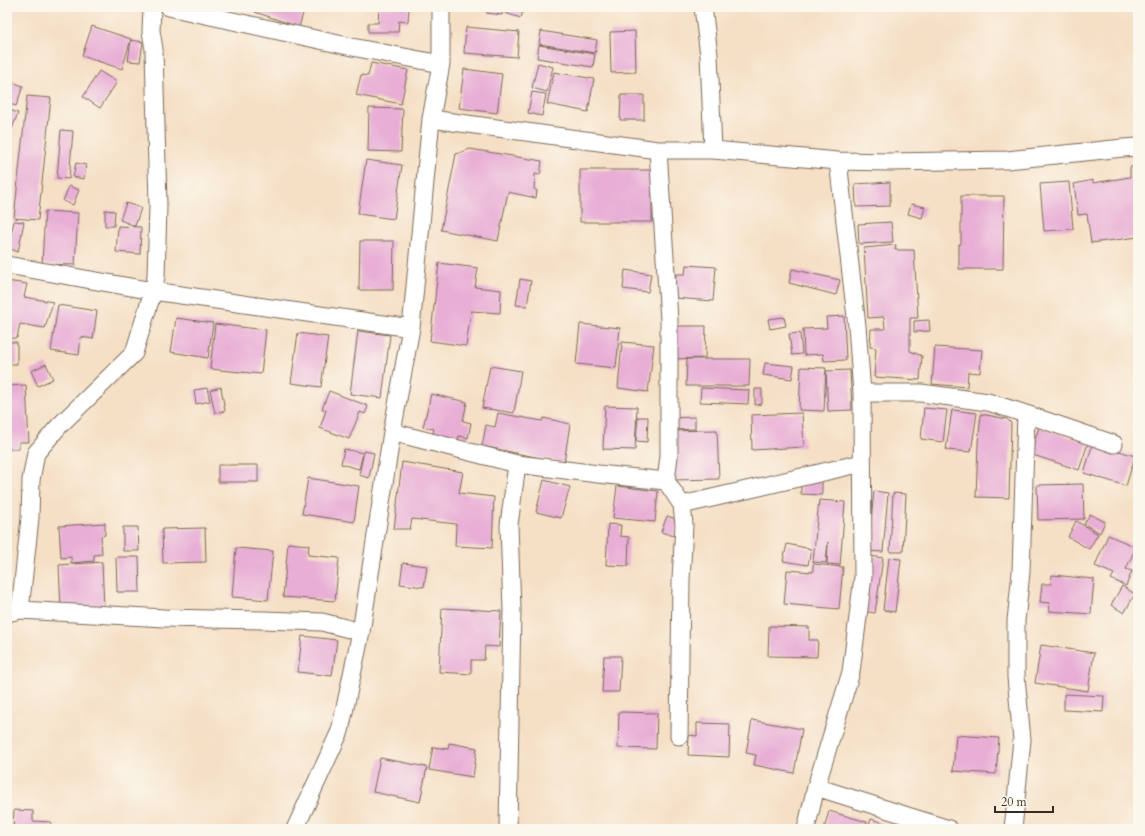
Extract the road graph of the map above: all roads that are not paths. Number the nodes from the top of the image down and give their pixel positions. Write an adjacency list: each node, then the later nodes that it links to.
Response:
1 (152, 7): 12 (street)
2 (169, 7): 5 (street)
3 (441, 7): 5 (street)
4 (703, 7): 9 (street)
5 (441, 64): 6 (street)
6 (431, 119): 8 (street); 13 (street)
7 (1138, 147): 10 (street)
8 (658, 150): 9 (street); 20 (street)
9 (713, 150): 10 (street)
10 (838, 161): 14 (street)
11 (7, 265): 12 (street)
12 (153, 291): 13 (street); 22 (street)
13 (411, 328): 16 (street)
14 (862, 393): 15 (street); 18 (street)
15 (1026, 414): 17 (street); 30 (street)
16 (392, 432): 19 (street); 23 (street)
17 (1114, 444)
18 (862, 463): 21 (street); 25 (street)
19 (517, 464): 20 (street); 27 (street)
20 (666, 481): 21 (street)
21 (682, 505): 24 (street)
22 (13, 612): 23 (street)
23 (360, 632): 26 (street)
24 (679, 736)
25 (816, 788): 28 (street); 29 (street)
26 (295, 829)
27 (508, 829)
28 (806, 829)
29 (949, 829)
30 (1013, 829)

